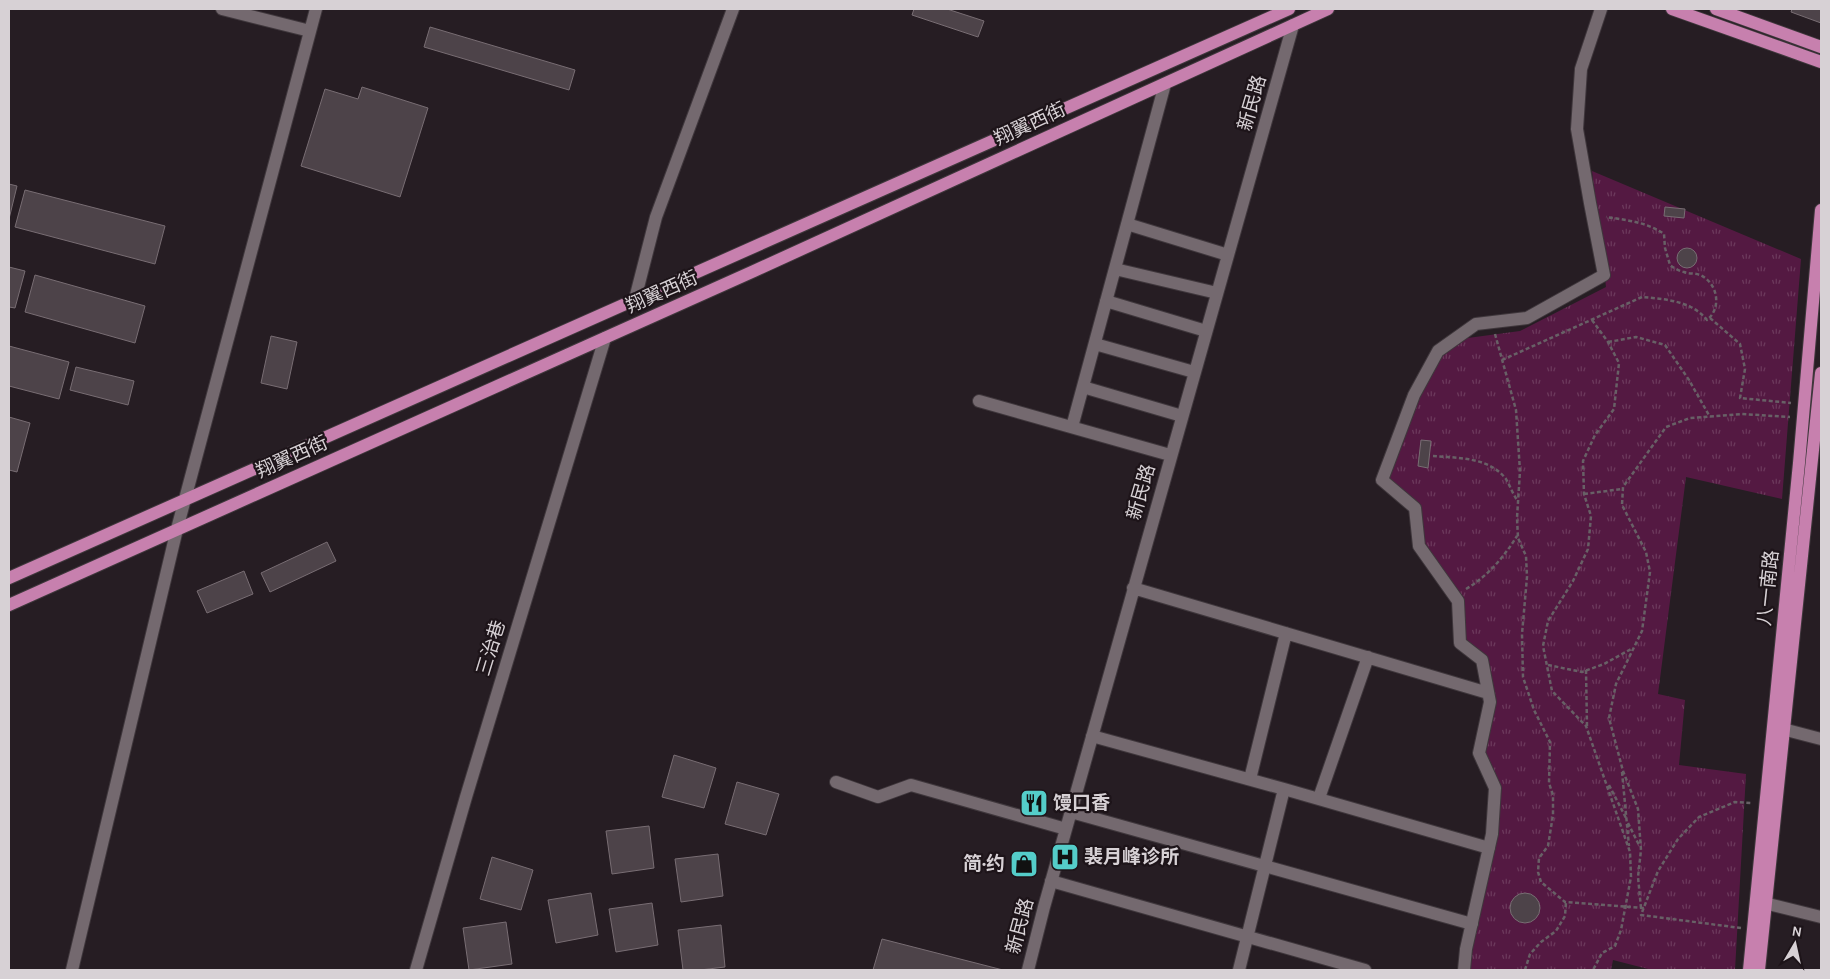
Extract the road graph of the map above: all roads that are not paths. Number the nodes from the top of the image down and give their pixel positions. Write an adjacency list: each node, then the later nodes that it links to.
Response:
1 (222, 9): 10 (street)
2 (316, 9): 10 (street)
3 (734, 9): 19 (street)
4 (1289, 9): 19 (main road, 翔翼西街)
5 (1328, 9): 9 (main road, 翔翼西街)
6 (1601, 9): 39 (street)
7 (1672, 9): 12 (main road)
8 (1716, 9): 11 (main road)
9 (1293, 25): 13 (main road, 翔翼西街); 16 (street, 新民路)
10 (310, 32): 32 (street)
11 (1821, 47)
12 (1821, 62)
13 (1165, 84): 15 (street); 22 (main road, 翔翼西街)
14 (1821, 210): 31 (main road, 八一南路)
15 (1127, 224): 16 (street); 17 (street)
16 (1228, 255): 18 (street, 新民路)
17 (1115, 269): 18 (street); 20 (street)
18 (1217, 293): 21 (street, 新民路)
19 (635, 299): 32 (main road, 翔翼西街)
20 (1106, 301): 21 (street); 23 (street)
21 (1206, 331): 24 (street, 新民路)
22 (605, 338): 33 (main road, 翔翼西街); 57 (street, 三治巷)
23 (1094, 344): 24 (street); 26 (street)
24 (1194, 372): 28 (street, 新民路)
25 (1821, 373): 31 (main road, 八一南路)
26 (1083, 387): 28 (street); 29 (street)
27 (979, 401): 29 (street)
28 (1182, 416): 30 (street, 新民路)
29 (1072, 427): 30 (street)
30 (1170, 455): 35 (street, 新民路)
31 (1811, 465): 40 (main road, 八一南路)
32 (185, 499): 33 (street); 34 (main road, 翔翼西街)
33 (177, 529): 36 (main road, 翔翼西街); 56 (street)
34 (9, 578)
35 (1133, 588): 37 (street); 41 (street, 新民路)
36 (9, 605)
37 (1286, 633): 38 (street); 43 (street)
38 (1368, 657): 39 (street); 46 (street)
39 (1488, 693): 49 (street)
40 (1778, 727): 42 (street); 52 (main road, 八一南路); 52 (main road, 八一南路)
41 (1092, 736): 43 (street); 47 (street, 新民路)
42 (1821, 739)
43 (1250, 779): 45 (street)
44 (836, 782): 48 (street)
45 (1284, 788): 46 (street); 50 (street)
46 (1318, 798): 49 (street)
47 (1071, 812): 48 (street, 新民路); 50 (street)
48 (1066, 829): 51 (street, 新民路)
49 (1489, 848): 54 (street)
50 (1264, 866): 54 (street); 55 (street)
51 (1052, 881): 55 (street); 58 (street, 新民路)
52 (1761, 902): 53 (street); 62 (main road, 八一南路); 63 (main road, 八一南路)
53 (1821, 917)
54 (1472, 924): 61 (street)
55 (1247, 937): 59 (street); 60 (street)
56 (72, 970)
57 (416, 970)
58 (1028, 970)
59 (1238, 970)
60 (1364, 970)
61 (1464, 970)
62 (1749, 970)
63 (1759, 970)

